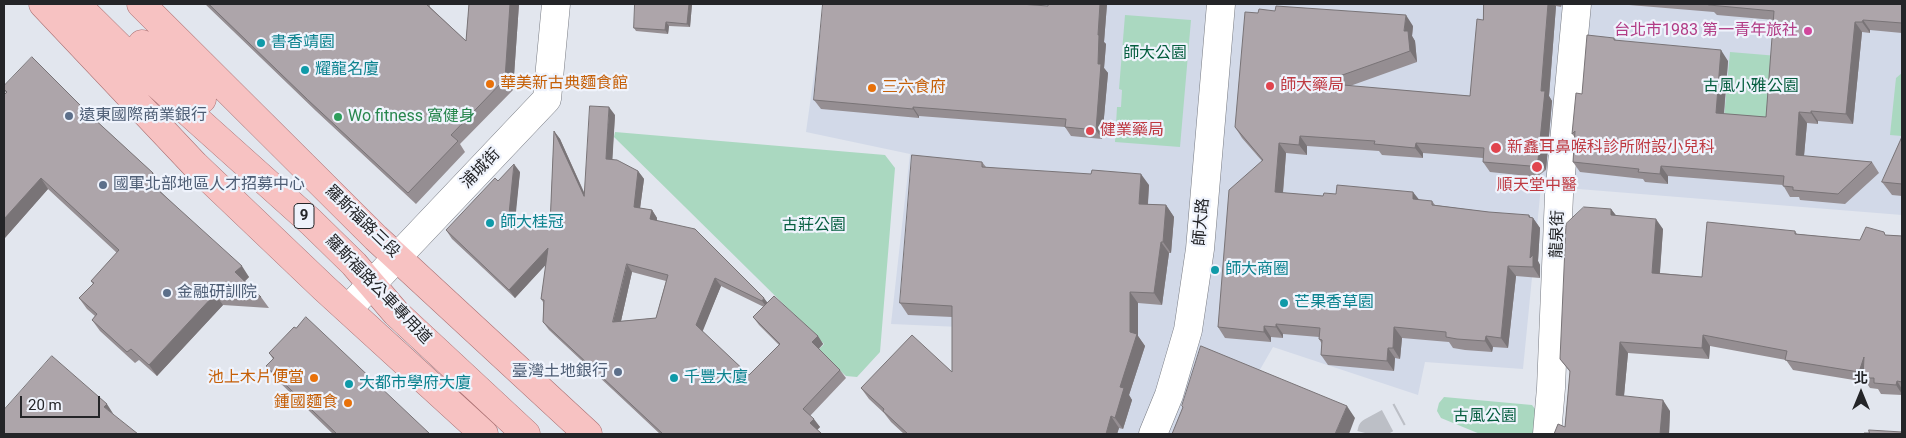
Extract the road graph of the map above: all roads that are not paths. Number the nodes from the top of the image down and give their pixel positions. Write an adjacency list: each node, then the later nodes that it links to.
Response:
1 (43, 4): 9 (main road, 9)
2 (76, 4): 8 (main road, 羅斯福路公車專用道 / 9)
3 (99, 4): 8 (main road, 羅斯福路公車專用道 / 9)
4 (141, 4): 8 (main road, 羅斯福路三段 / 9)
5 (556, 4): 8 (street, 浦城街)
6 (1221, 4): 14 (street, 師大路)
7 (1577, 4): 15 (street, 龍泉街)
8 (384, 272): 9 (street, 浦城街); 11 (main road, 羅斯福路公車專用道 / 9); 12 (main road, 羅斯福路公車專用道 / 9); 13 (main road, 羅斯福路三段 / 9)
9 (348, 309): 10 (main road, 9)
10 (479, 433)
11 (526, 434)
12 (548, 434)
13 (588, 434)
14 (1153, 434)
15 (1547, 434)

